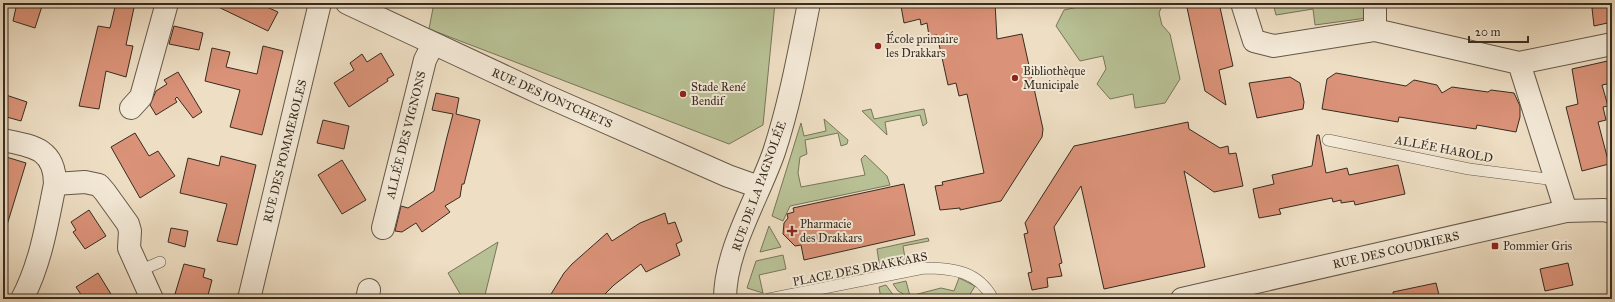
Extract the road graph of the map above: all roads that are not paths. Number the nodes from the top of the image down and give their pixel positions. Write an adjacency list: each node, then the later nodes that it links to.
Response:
1 (167, 3): 11 (street)
2 (320, 3): 25 (street, RUE DES POMMEROLES)
3 (347, 3): 8 (street, RUE DES JONTCHETS)
4 (809, 3): 16 (street, RUE DE LA PAGNOLÉE)
5 (1242, 3): 7 (street)
6 (1375, 3): 7 (street)
7 (1375, 30): 10 (street)
8 (433, 44): 16 (street, RUE DES JONTCHETS); 19 (street, ALLÉE DES VIGNONS)
9 (1612, 44): 10 (street)
10 (1519, 63): 14 (street)
11 (131, 108)
12 (3, 140): 15 (street)
13 (1328, 140): 14 (lane, ALLÉE HAROLD)
14 (1555, 180): 17 (street)
15 (55, 184): 21 (street); 23 (street)
16 (759, 187): 26 (street, RUE DE LA PAGNOLÉE)
17 (1566, 211): 18 (street, RUE DES COUDRIERS); 22 (street, RUE DES COUDRIERS)
18 (1612, 212)
19 (383, 228)
20 (160, 262): 21 (lane)
21 (138, 271): 24 (street)
22 (1234, 293): 29 (street, RUE DES COUDRIERS)
23 (22, 299)
24 (152, 299)
25 (249, 299)
26 (725, 299)
27 (769, 299): 28 (lane, PLACE DES DRAKKARS)
28 (993, 299)
29 (1182, 299)

